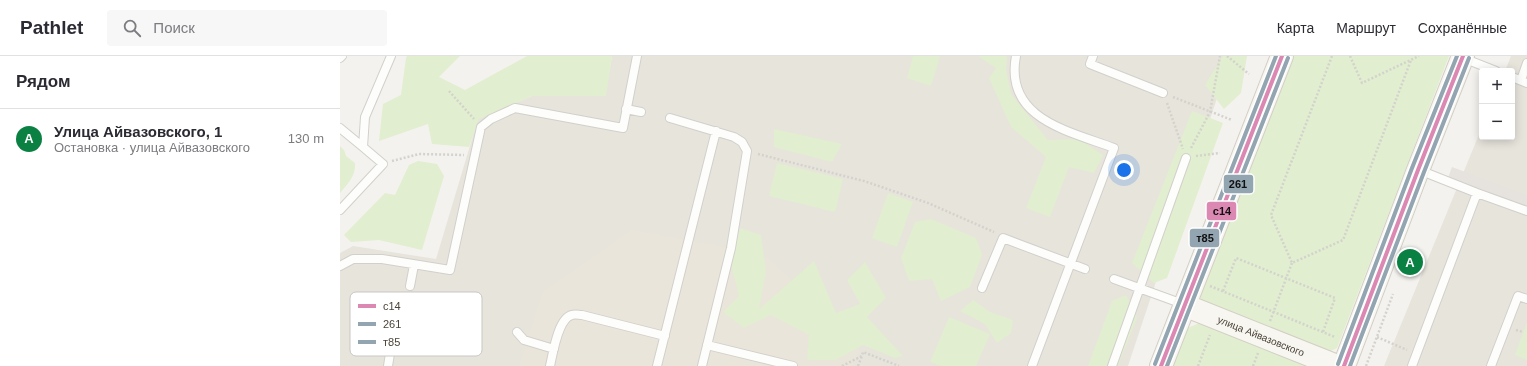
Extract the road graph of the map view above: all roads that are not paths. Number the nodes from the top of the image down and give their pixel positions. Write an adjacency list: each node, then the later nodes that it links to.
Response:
1 (391, 56): 16 (lane)
2 (638, 56): 11 (lane)
3 (1016, 56): 22 (lane)
4 (1093, 56): 10 (lane)
5 (1282, 56): 31 (main road)
6 (1463, 57): 8 (lane); 18 (main road)
7 (1527, 63): 9 (lane)
8 (1489, 68)
9 (1524, 82)
10 (1163, 93)
11 (626, 109): 12 (lane); 23 (lane)
12 (641, 112)
13 (670, 118): 15 (lane)
14 (340, 128): 16 (lane)
15 (716, 131): 33 (lane); 34 (lane)
16 (363, 147): 20 (lane)
17 (1186, 158): 29 (lane)
18 (1418, 170): 19 (lane); 46 (main road)
19 (1477, 193): 21 (lane); 47 (lane)
20 (340, 210)
21 (1527, 211)
22 (1071, 264): 25 (lane); 28 (lane); 42 (lane)
23 (414, 265): 24 (lane); 27 (lane)
24 (340, 266)
25 (1085, 269)
26 (1114, 279): 29 (lane)
27 (410, 286)
28 (982, 288)
29 (1139, 288): 31 (lane); 43 (lane)
30 (1527, 299): 48 (lane)
31 (1184, 305): 44 (main road); 45 (main road, улица Айвазовского)
32 (518, 332): 35 (lane)
33 (665, 336): 35 (lane); 39 (lane)
34 (707, 345): 40 (lane); 41 (lane)
35 (554, 349): 38 (lane)
36 (390, 356): 37 (lane)
37 (388, 366)
38 (550, 366)
39 (657, 366)
40 (702, 366)
41 (793, 366)
42 (1032, 366)
43 (1112, 366)
44 (1161, 366)
45 (1337, 366)
46 (1344, 366)
47 (1412, 366)
48 (1491, 366)

